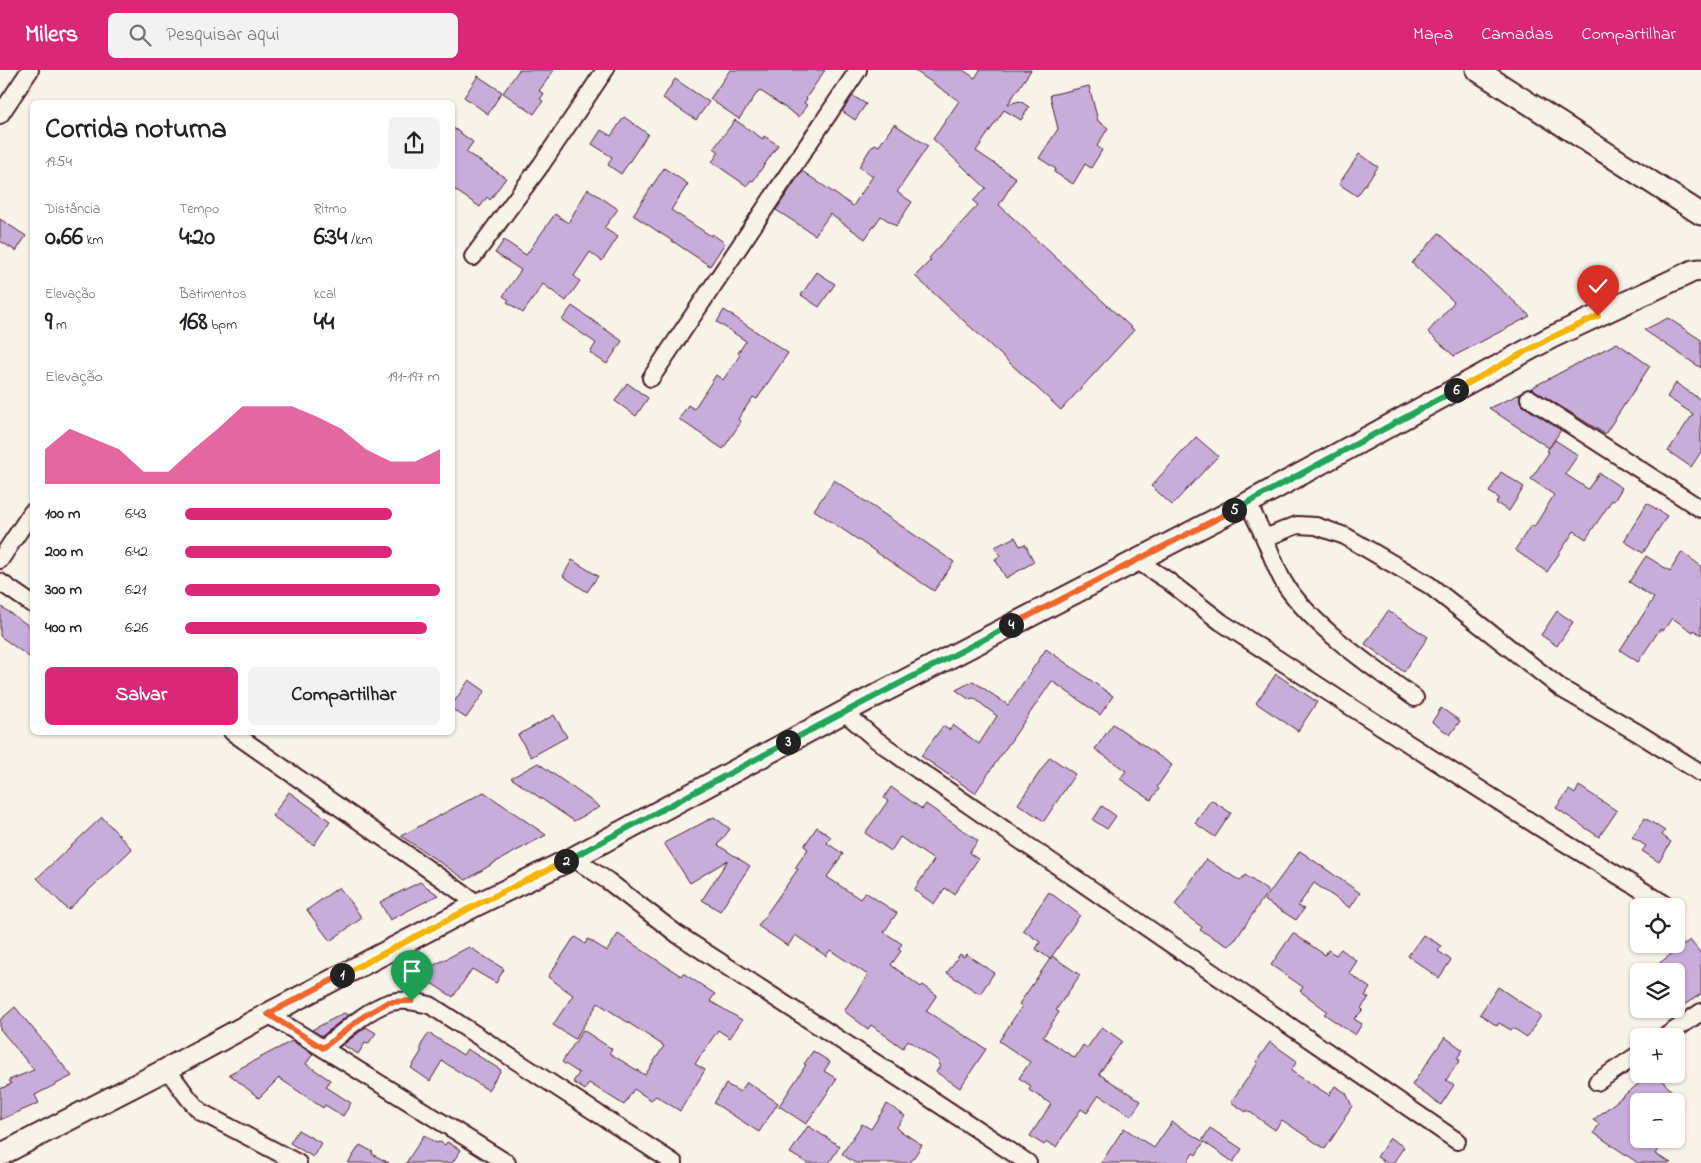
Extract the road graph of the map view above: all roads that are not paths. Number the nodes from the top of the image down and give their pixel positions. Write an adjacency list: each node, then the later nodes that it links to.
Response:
1 (30, 70): 5 (street)
2 (605, 70): 7 (street)
3 (858, 70): 9 (street)
4 (1478, 70): 6 (street)
5 (0, 114)
6 (1701, 214)
7 (473, 257)
8 (1701, 270): 11 (street)
9 (651, 378)
10 (1529, 398): 12 (street)
11 (1248, 503): 14 (street); 16 (street)
12 (1701, 509)
13 (30, 515): 15 (street)
14 (1265, 538): 19 (street); 22 (street)
15 (0, 560)
16 (1136, 560): 20 (street); 24 (street)
17 (0, 582): 18 (street)
18 (30, 603)
19 (1415, 698)
20 (844, 712): 23 (street); 33 (street)
21 (236, 735): 25 (street)
22 (1701, 773)
23 (573, 858): 25 (street); 38 (street)
24 (1655, 898)
25 (478, 904): 27 (street)
26 (1701, 1012): 28 (street)
27 (268, 1014): 29 (street); 31 (street)
28 (1678, 1028)
29 (323, 1048): 36 (street); 37 (street)
30 (1630, 1060): 32 (street)
31 (167, 1069): 34 (street); 35 (street)
32 (1597, 1082)
33 (1457, 1141)
34 (0, 1155)
35 (298, 1163)
36 (507, 1163)
37 (674, 1163)
38 (1028, 1163)

